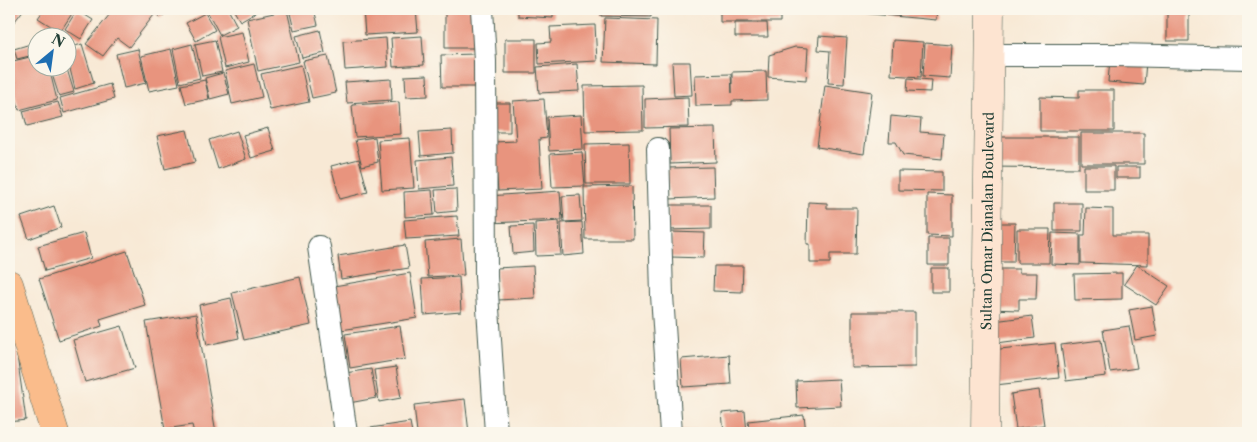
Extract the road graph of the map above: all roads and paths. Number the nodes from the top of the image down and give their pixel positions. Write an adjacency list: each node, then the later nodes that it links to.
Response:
1 (482, 9): 10 (street)
2 (990, 9): 3 (main road, Sultan Omar Dianalan Boulevard)
3 (990, 55): 4 (street); 12 (main road, Sultan Omar Dianalan Boulevard)
4 (1248, 58)
5 (658, 149): 11 (street)
6 (319, 247): 9 (street)
7 (9, 284): 8 (main road)
8 (55, 433)
9 (346, 433)
10 (496, 433)
11 (671, 433)
12 (985, 433)

